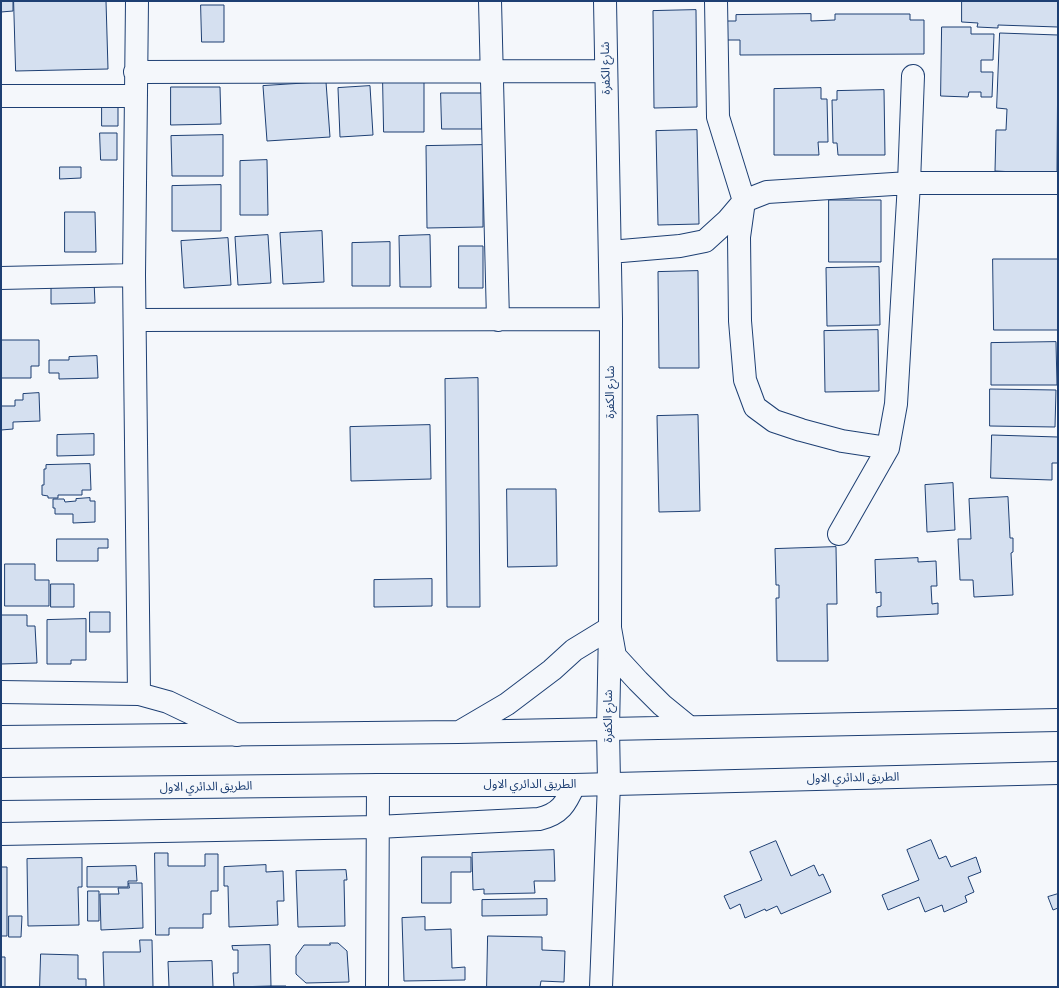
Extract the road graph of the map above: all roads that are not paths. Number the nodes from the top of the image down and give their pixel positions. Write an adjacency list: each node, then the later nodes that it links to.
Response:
1 (137, 1): 7 (street)
2 (490, 1): 5 (street)
3 (605, 1): 6 (street, شارع الكفرة)
4 (716, 1): 13 (street)
5 (491, 71): 6 (street); 7 (street); 19 (street)
6 (606, 71): 14 (street, شارع الكفرة)
7 (135, 72): 10 (street)
8 (912, 76): 11 (street)
9 (1, 96): 10 (street)
10 (136, 96): 15 (street)
11 (909, 183): 12 (street); 13 (street); 20 (street)
12 (1058, 183)
13 (744, 201): 14 (street); 20 (street)
14 (610, 252): 17 (street, شارع الكفرة)
15 (134, 275): 16 (street); 18 (street)
16 (1, 278)
17 (612, 319): 19 (street); 22 (street, شارع الكفرة)
18 (135, 320): 19 (street); 24 (street)
19 (498, 320)
20 (888, 448): 21 (street)
21 (839, 534)
22 (610, 628): 26 (street); 27 (street, شارع الكفرة); 28 (street)
23 (1, 692): 24 (street)
24 (139, 694): 29 (street)
25 (1058, 720): 26 (street)
26 (689, 727): 27 (street)
27 (608, 729): 28 (street); 32 (street, شارع الكفرة)
28 (458, 732): 29 (street)
29 (236, 735): 30 (street)
30 (1, 737)
31 (1058, 773): 32 (street, الطريق الدائري الاول)
32 (609, 783): 34 (street, الطريق الدائري الاول); 39 (street, شارع الكفرة)
33 (378, 785): 34 (street, الطريق الدائري الاول); 35 (street, الطريق الدائري الاول); 36 (street)
34 (574, 785): 36 (street)
35 (1, 789)
36 (377, 827): 37 (street); 38 (street)
37 (1, 834)
38 (377, 987)
39 (601, 987)

